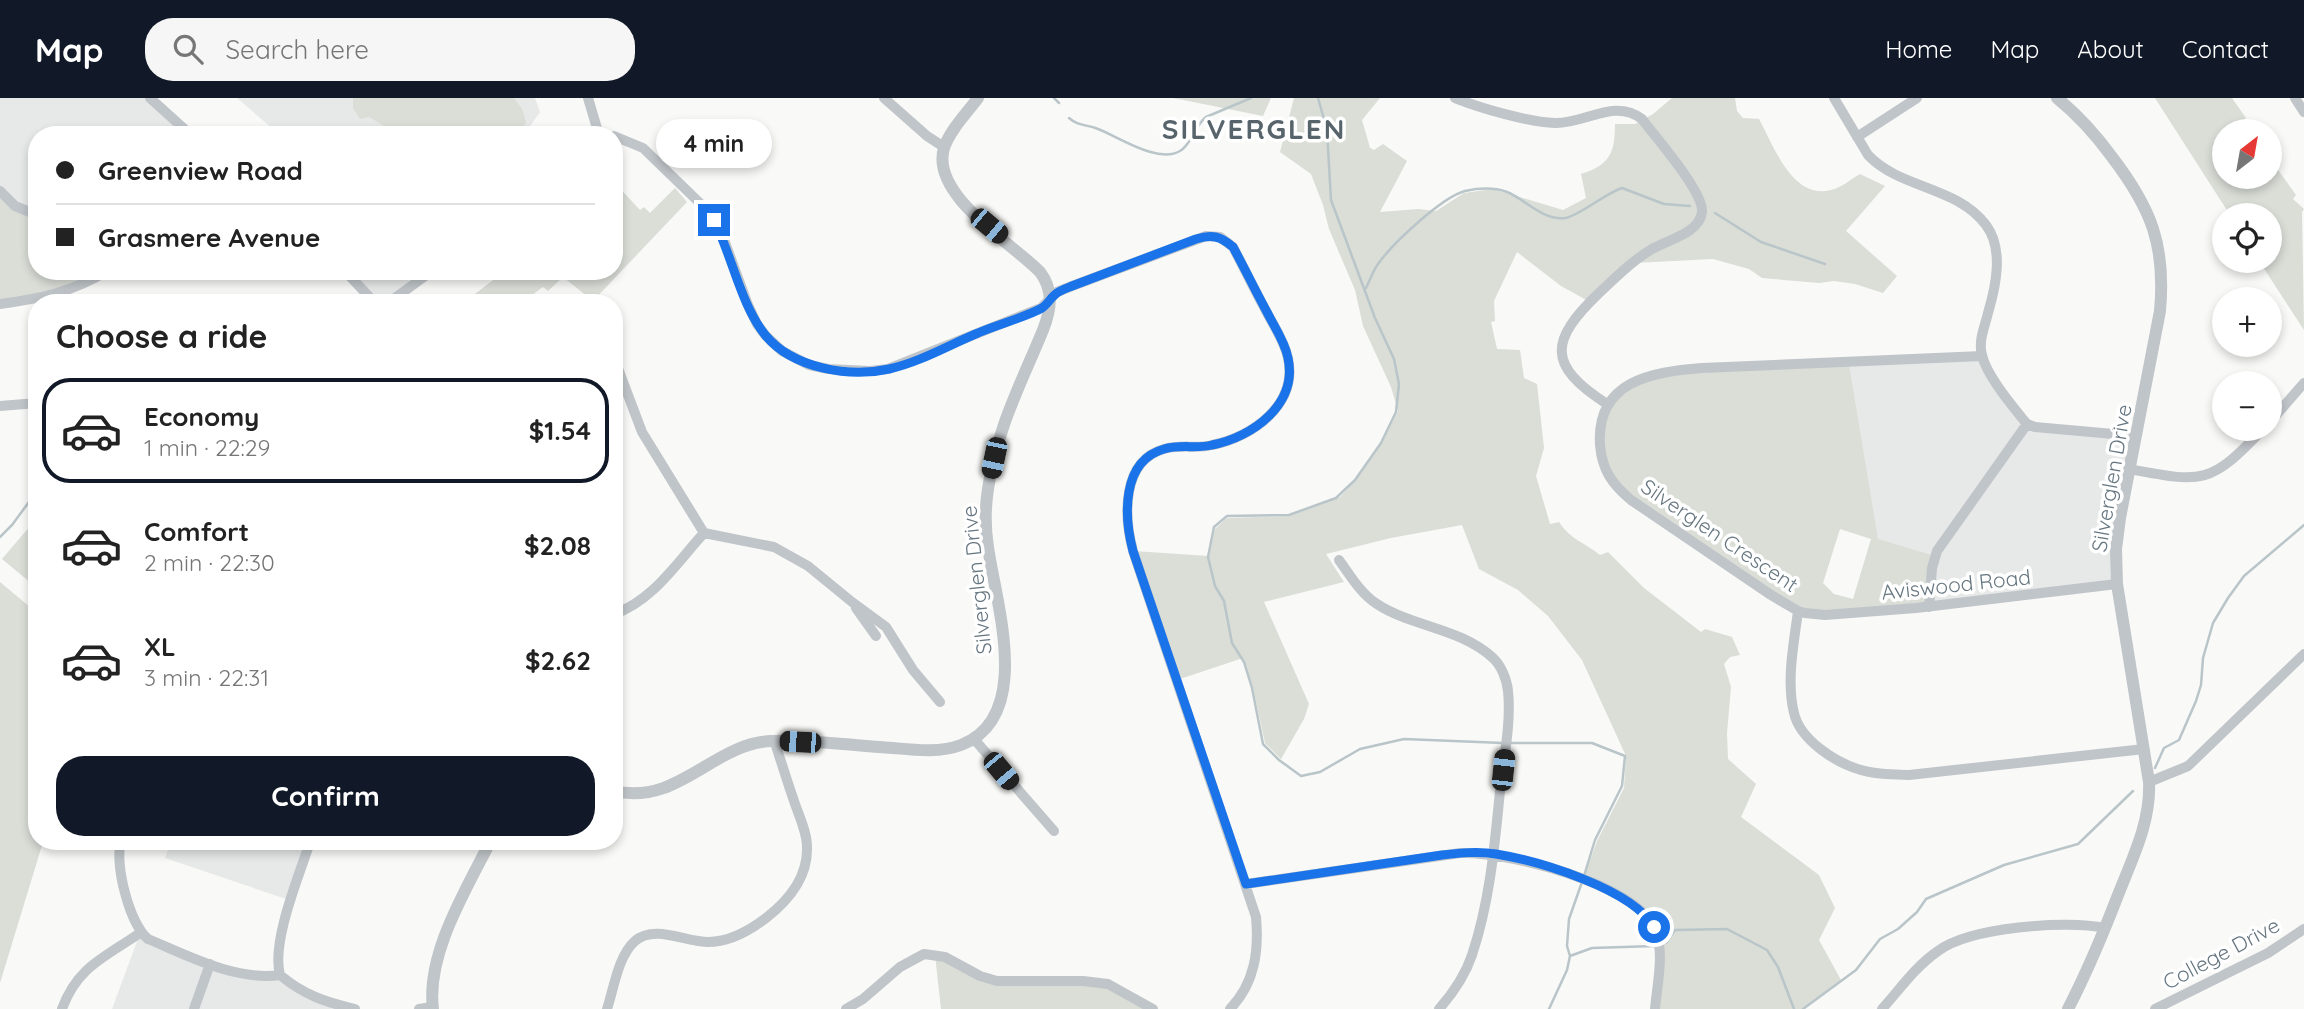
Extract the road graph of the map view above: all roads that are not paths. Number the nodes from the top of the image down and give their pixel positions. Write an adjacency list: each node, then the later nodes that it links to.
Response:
1 (150, 98): 11 (street)
2 (588, 98): 12 (street)
3 (884, 98): 15 (street)
4 (978, 98): 15 (street)
5 (1455, 98): 31 (street)
6 (1834, 98): 13 (street)
7 (1917, 98): 13 (street)
8 (2057, 98): 35 (street, Silverglen Drive)
9 (2295, 98): 10 (street)
10 (2304, 112)
11 (181, 126)
12 (596, 126)
13 (1857, 138): 27 (street)
14 (623, 140): 25 (street)
15 (944, 147): 25 (street)
16 (0, 191): 17 (street)
17 (28, 211)
18 (90, 280): 21 (street)
19 (353, 280): 22 (street)
20 (420, 280): 23 (street)
21 (57, 294)
22 (367, 294)
23 (400, 294)
24 (28, 300): 26 (street)
25 (1051, 301): 48 (street, Silverglen Drive); 58 (street)
26 (0, 304)
27 (1982, 356): 31 (street); 34 (street)
28 (623, 382): 38 (street)
29 (2304, 383): 33 (street)
30 (28, 404): 32 (street)
31 (1607, 404): 44 (street, Silverglen Crescent)
32 (0, 406)
33 (2282, 408)
34 (2027, 424): 35 (street); 42 (street)
35 (2136, 436): 37 (street, Silverglen Drive)
36 (2251, 441): 37 (street)
37 (2129, 469): 40 (street, Silverglen Drive)
38 (704, 533): 41 (street); 43 (street)
39 (1339, 560): 57 (street)
40 (2117, 584): 42 (street, Aviswood Road); 50 (street, Silverglen Drive)
41 (852, 602): 45 (street); 47 (street)
42 (1929, 607): 44 (street, Aviswood Road)
43 (623, 609)
44 (1798, 611): 50 (street, Silverglen Crescent)
45 (876, 636)
46 (2304, 654): 51 (street)
47 (940, 702)
48 (974, 739): 49 (street); 53 (street)
49 (774, 740): 52 (street); 70 (street)
50 (2144, 749): 51 (street, Silverglen Drive)
51 (2149, 782): 59 (street, Silverglen Drive)
52 (623, 792)
53 (1054, 831)
54 (119, 850): 61 (street)
55 (308, 850): 63 (street)
56 (485, 850): 65 (street)
57 (1495, 854): 58 (street); 64 (street); 74 (street)
58 (1246, 884): 73 (street)
59 (2105, 928): 77 (street); 78 (street, Silverglen Drive)
60 (2304, 929): 79 (street, College Drive)
61 (140, 933): 62 (street); 66 (street)
62 (209, 964): 63 (street); 67 (street)
63 (280, 975): 68 (street)
64 (1656, 996): 75 (street); 76 (street)
65 (432, 1008): 69 (street)
66 (62, 1009)
67 (194, 1009)
68 (355, 1009)
69 (419, 1009)
70 (607, 1009)
71 (846, 1009): 72 (street)
72 (1153, 1009)
73 (1230, 1009)
74 (1440, 1009)
75 (1647, 1009)
76 (1655, 1009)
77 (1882, 1009)
78 (2068, 1009)
79 (2155, 1009)

